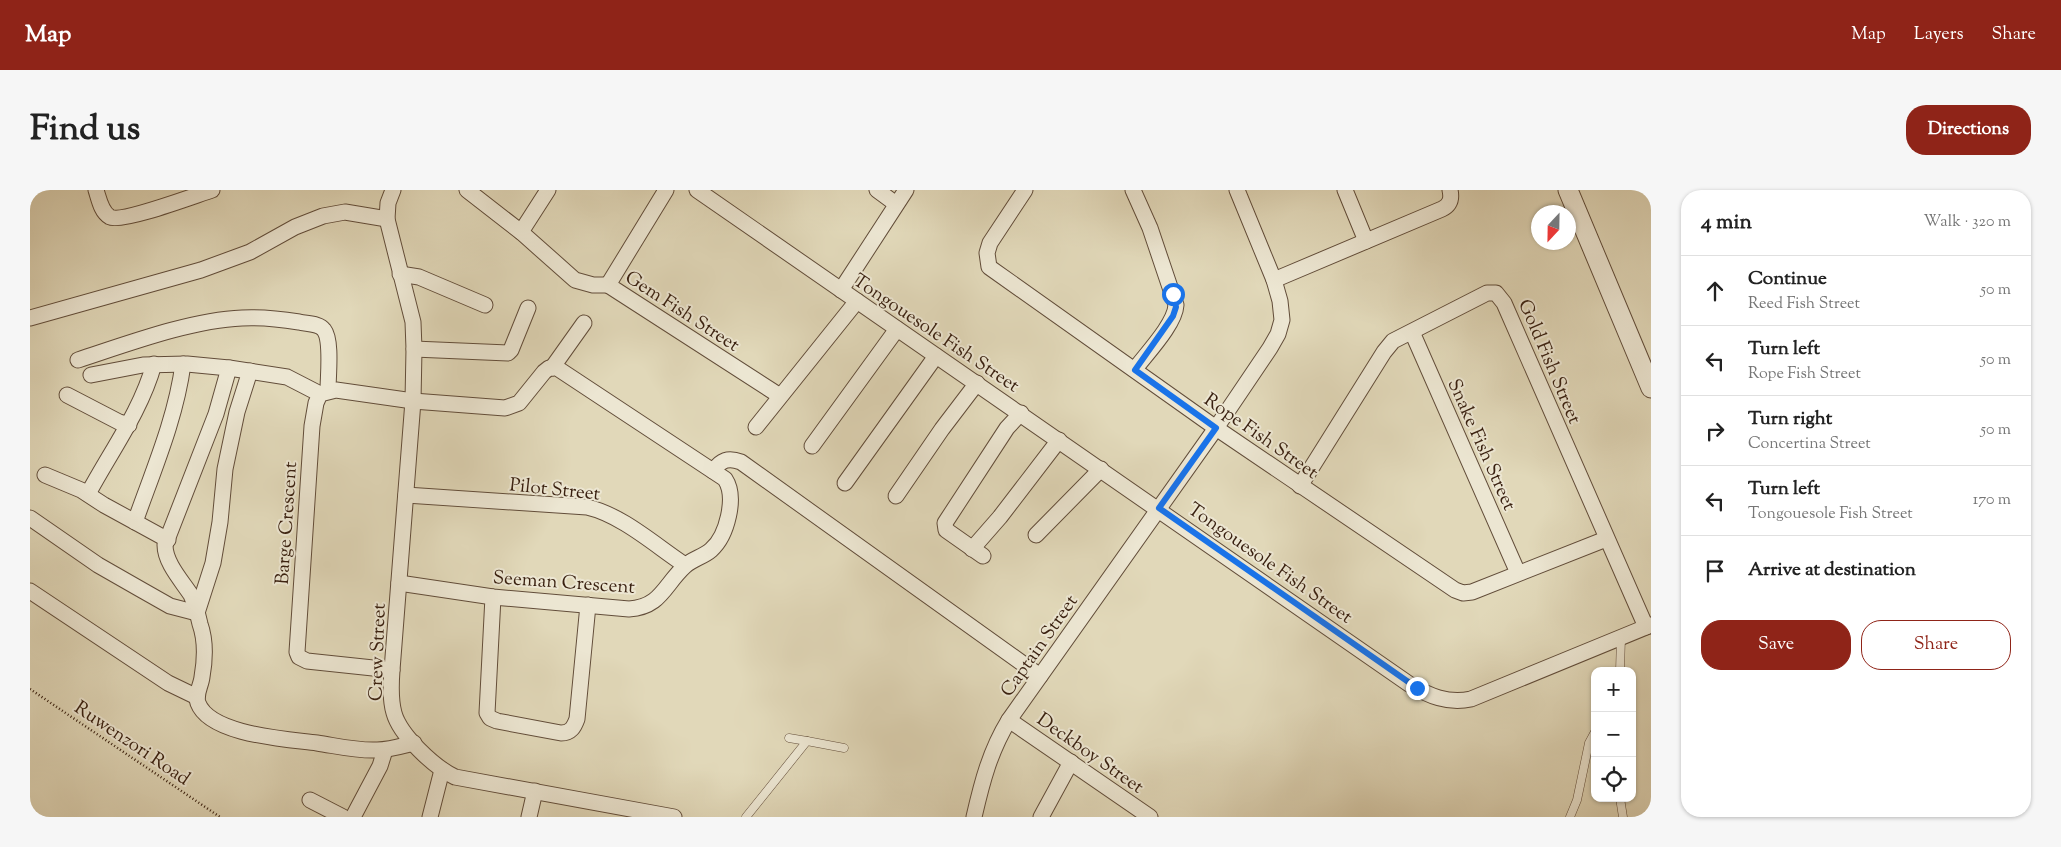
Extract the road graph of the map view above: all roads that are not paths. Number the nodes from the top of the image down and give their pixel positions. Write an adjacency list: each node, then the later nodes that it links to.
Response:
1 (96, 190): 2 (street)
2 (212, 190)
3 (393, 190): 17 (street)
4 (467, 190): 18 (street)
5 (548, 190): 18 (street)
6 (666, 190): 22 (street, Gem Fish Street)
7 (697, 190): 23 (street, Tongouesole Fish Street)
8 (876, 190): 16 (street)
9 (906, 190): 16 (street)
10 (1025, 190): 38 (street, Rope Fish Street)
11 (1133, 190): 38 (street)
12 (1237, 190): 21 (street, Captain Street)
13 (1345, 190): 19 (street)
14 (1450, 190): 19 (street)
15 (1568, 190): 42 (street)
16 (896, 204): 23 (street)
17 (387, 219): 20 (street, Crew Street); 27 (street)
18 (521, 232): 22 (street)
19 (1366, 241): 21 (street)
20 (400, 274): 25 (street); 31 (street, Crew Street)
21 (1274, 280): 50 (street, Captain Street)
22 (608, 285): 45 (street, Gem Fish Street)
23 (841, 290): 24 (street, Tongouesole Fish Street)
24 (857, 301): 29 (street, Tongouesole Fish Street); 45 (street)
25 (485, 305)
26 (528, 308): 31 (street)
27 (30, 318)
28 (584, 323): 37 (street)
29 (897, 329): 32 (street, Tongouesole Fish Street); 52 (street)
30 (1412, 332): 57 (street, Gold Fish Street); 65 (street, Gold Fish Street); 68 (street, Snake Fish Street)
31 (414, 349): 46 (street, Crew Street)
32 (936, 356): 41 (street, Tongouesole Fish Street); 56 (street)
33 (78, 360): 43 (street)
34 (154, 364): 35 (street); 40 (street); 48 (street)
35 (183, 364): 36 (street); 63 (street)
36 (229, 368): 39 (street); 66 (street)
37 (548, 370): 46 (street); 54 (street, Seeman Crescent)
38 (1135, 370): 50 (street, Rope Fish Street)
39 (250, 371): 43 (street); 73 (street)
40 (91, 376)
41 (976, 383): 47 (street, Tongouesole Fish Street); 60 (street)
42 (1651, 388)
43 (324, 392): 46 (street); 77 (street, Barge Crescent)
44 (67, 395): 48 (street)
45 (780, 396): 49 (street)
46 (413, 401): 59 (street, Crew Street)
47 (1021, 413): 51 (street, Tongouesole Fish Street); 51 (street)
48 (128, 425): 58 (street)
49 (756, 427)
50 (1216, 428): 57 (street, Rope Fish Street); 61 (street, Captain Street)
51 (1059, 440): 53 (street, Tongouesole Fish Street)
52 (812, 446)
53 (1101, 469): 61 (street, Tongouesole Fish Street); 64 (street)
54 (713, 471): 67 (street, Seeman Crescent); 78 (street)
55 (45, 475): 58 (street)
56 (845, 483)
57 (1300, 486): 68 (street, Rope Fish Street)
58 (88, 494): 63 (street)
59 (406, 496): 67 (street, Pilot Street); 69 (street, Crew Street)
60 (896, 496)
61 (1159, 508): 75 (street, Tongouesole Fish Street); 78 (street, Captain Street)
62 (30, 518): 73 (street)
63 (135, 522): 66 (street)
64 (1036, 535)
65 (1606, 539): 68 (street, Rope Fish Street); 74 (street, Gold Fish Street)
66 (168, 540): 73 (street)
67 (685, 565): 72 (street, Seeman Crescent)
68 (1518, 573)
69 (400, 583): 71 (street, Seeman Crescent); 77 (street, Crew Street)
70 (30, 591): 79 (street)
71 (493, 597): 72 (street, Seeman Crescent); 72 (street)
72 (588, 605)
73 (197, 612): 79 (street)
74 (1648, 626): 75 (street, Tongouesole Fish Street)
75 (1621, 638): 76 (lane)
76 (1620, 667)
77 (392, 670): 84 (street, Crew Street)
78 (1040, 676): 80 (street, Captain Street)
79 (197, 697): 86 (street)
80 (1009, 720): 87 (street, Deckboy Street); 99 (street, Captain Street)
81 (789, 738): 83 (lane)
82 (1591, 738): 102 (lane)
83 (807, 741): 85 (lane); 98 (lane)
84 (414, 743): 86 (street); 88 (street, Crew Street)
85 (844, 748)
86 (385, 750): 94 (street)
87 (1071, 762): 100 (street); 101 (street, Deckboy Street)
88 (442, 770): 89 (street, Crew Street); 95 (street)
89 (536, 791): 92 (street, Crew Street); 96 (street)
90 (310, 800): 93 (street)
91 (1621, 802): 103 (lane)
92 (623, 812): 97 (street, Crew Street)
93 (343, 817)
94 (353, 817)
95 (430, 817)
96 (529, 817)
97 (674, 817)
98 (746, 817)
99 (974, 817)
100 (1041, 817)
101 (1150, 817)
102 (1570, 817)
103 (1623, 817)

